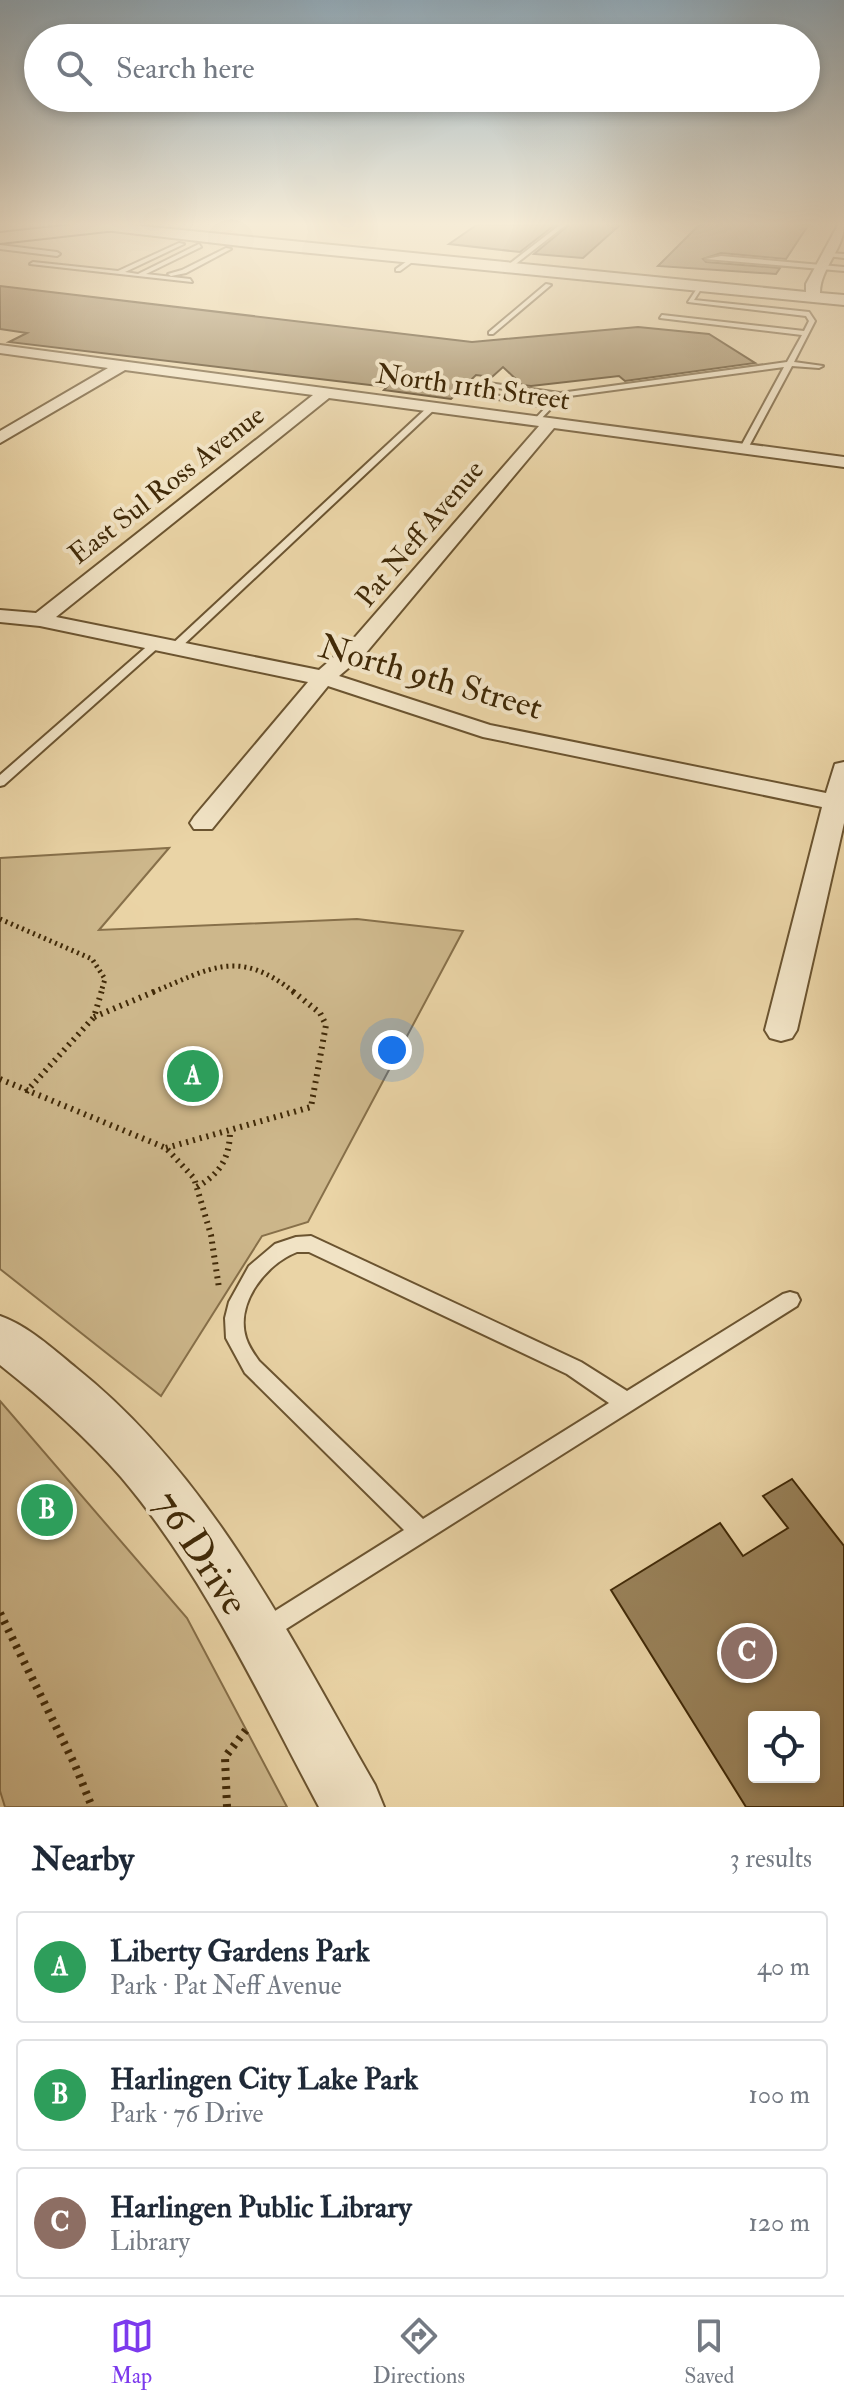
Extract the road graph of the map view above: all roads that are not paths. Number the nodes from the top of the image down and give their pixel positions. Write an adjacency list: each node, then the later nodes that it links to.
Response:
1 (520, 308): 6 (lane)
2 (757, 308): 4 (lane)
3 (810, 308): 4 (lane)
4 (809, 314): 7 (lane)
5 (662, 317): 7 (lane)
6 (491, 333)
7 (806, 333): 9 (lane)
8 (0, 349): 10 (street, North 11th Street)
9 (791, 364): 11 (lane); 13 (lane); 17 (lane)
10 (123, 365): 12 (street, North 11th Street); 16 (street)
11 (819, 366)
12 (327, 392): 14 (street, North 11th Street); 20 (street, East Sul Ross Avenue)
13 (560, 395): 15 (lane); 15 (lane)
14 (433, 407): 15 (street, North 11th Street); 21 (lane)
15 (546, 416): 17 (street, North 11th Street); 22 (street, Pat Neff Avenue)
16 (0, 438)
17 (744, 448): 18 (street, North 11th Street)
18 (844, 462)
19 (0, 616): 20 (street, North 9th Street)
20 (40, 620): 21 (street, North 9th Street)
21 (165, 646): 22 (street, North 9th Street); 24 (lane)
22 (323, 678): 25 (street, North 9th Street); 26 (street, Pat Neff Avenue)
23 (844, 769): 25 (street)
24 (0, 782)
25 (840, 803): 27 (street)
26 (203, 823)
27 (781, 1030)
28 (790, 1300): 30 (lane)
29 (0, 1337): 32 (street, 76 Drive)
30 (627, 1403): 31 (lane); 31 (lane)
31 (421, 1532): 32 (lane)
32 (256, 1635): 33 (street, 76 Drive)
33 (353, 1807)

